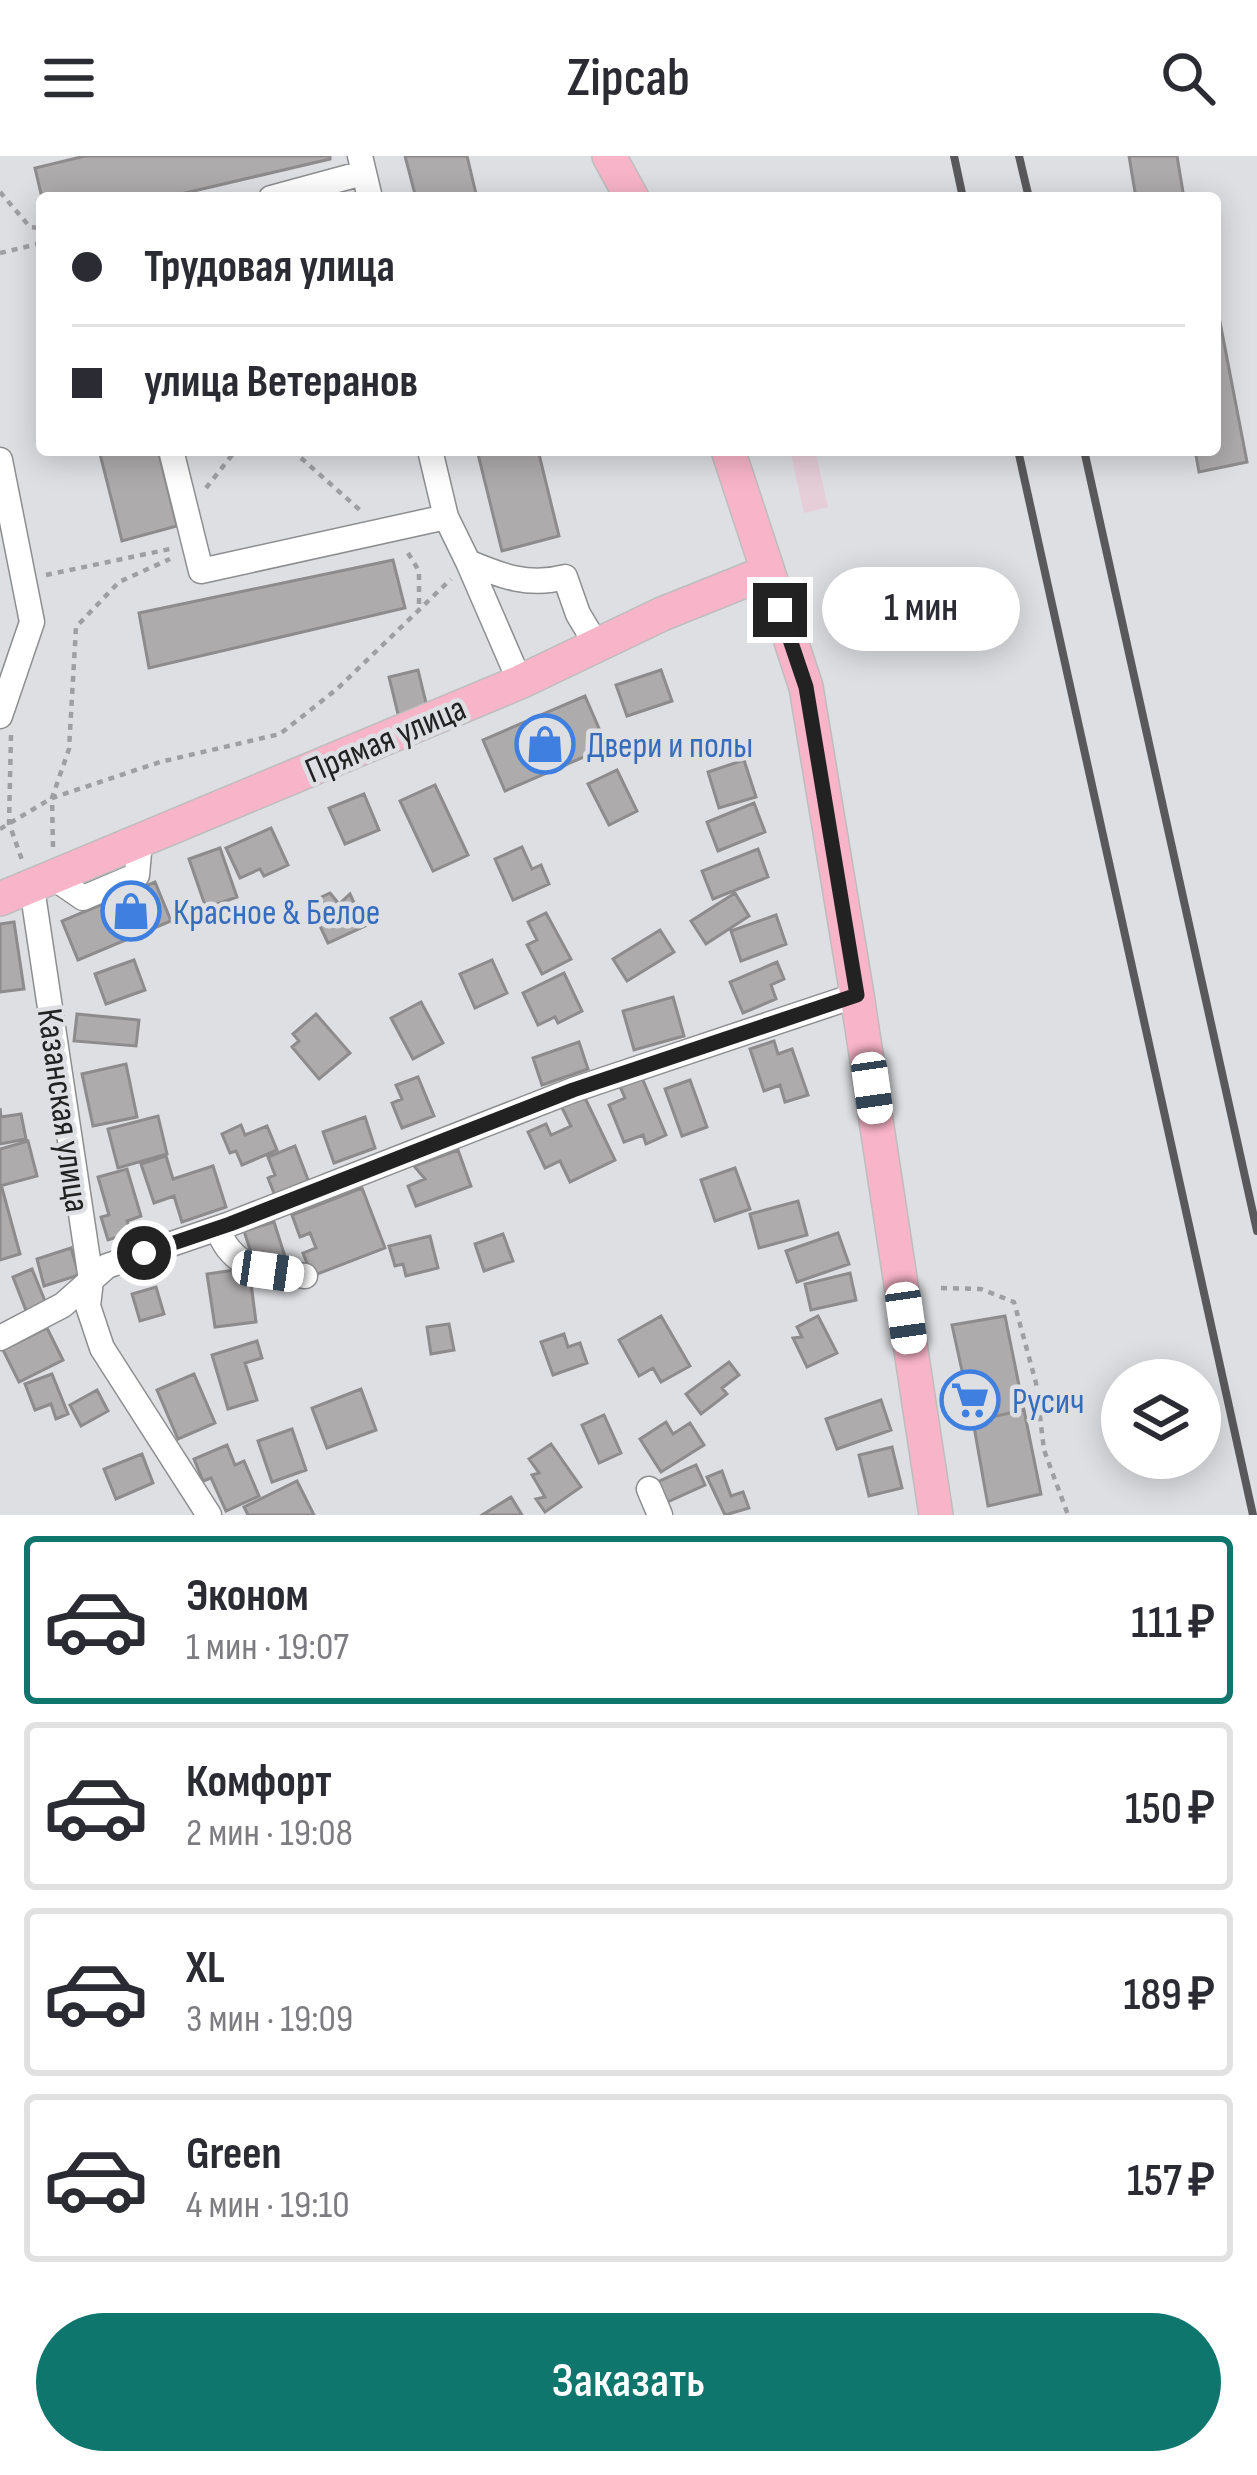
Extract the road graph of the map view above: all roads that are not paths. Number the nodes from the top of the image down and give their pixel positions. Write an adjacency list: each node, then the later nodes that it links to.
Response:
1 (609, 156): 4 (main road)
2 (364, 176): 3 (street)
3 (297, 192)
4 (629, 192)
5 (172, 456): 9 (street)
6 (431, 456): 9 (street)
7 (730, 456): 11 (main road)
8 (0, 460): 14 (street)
9 (446, 517): 10 (street)
10 (468, 562): 12 (street); 13 (street)
11 (766, 572): 12 (main road, Прямая улица); 16 (main road)
12 (596, 644): 13 (main road, Прямая улица)
13 (520, 682): 15 (main road, Прямая улица)
14 (5, 722)
15 (29, 888): 19 (street, Казанская улица)
16 (857, 995): 17 (street); 22 (main road)
17 (218, 1228): 18 (street); 19 (street)
18 (305, 1276)
19 (91, 1280): 20 (street); 23 (street, Казанская улица)
20 (0, 1338)
21 (649, 1489): 24 (street)
22 (934, 1512)
23 (209, 1515)
24 (660, 1515)

